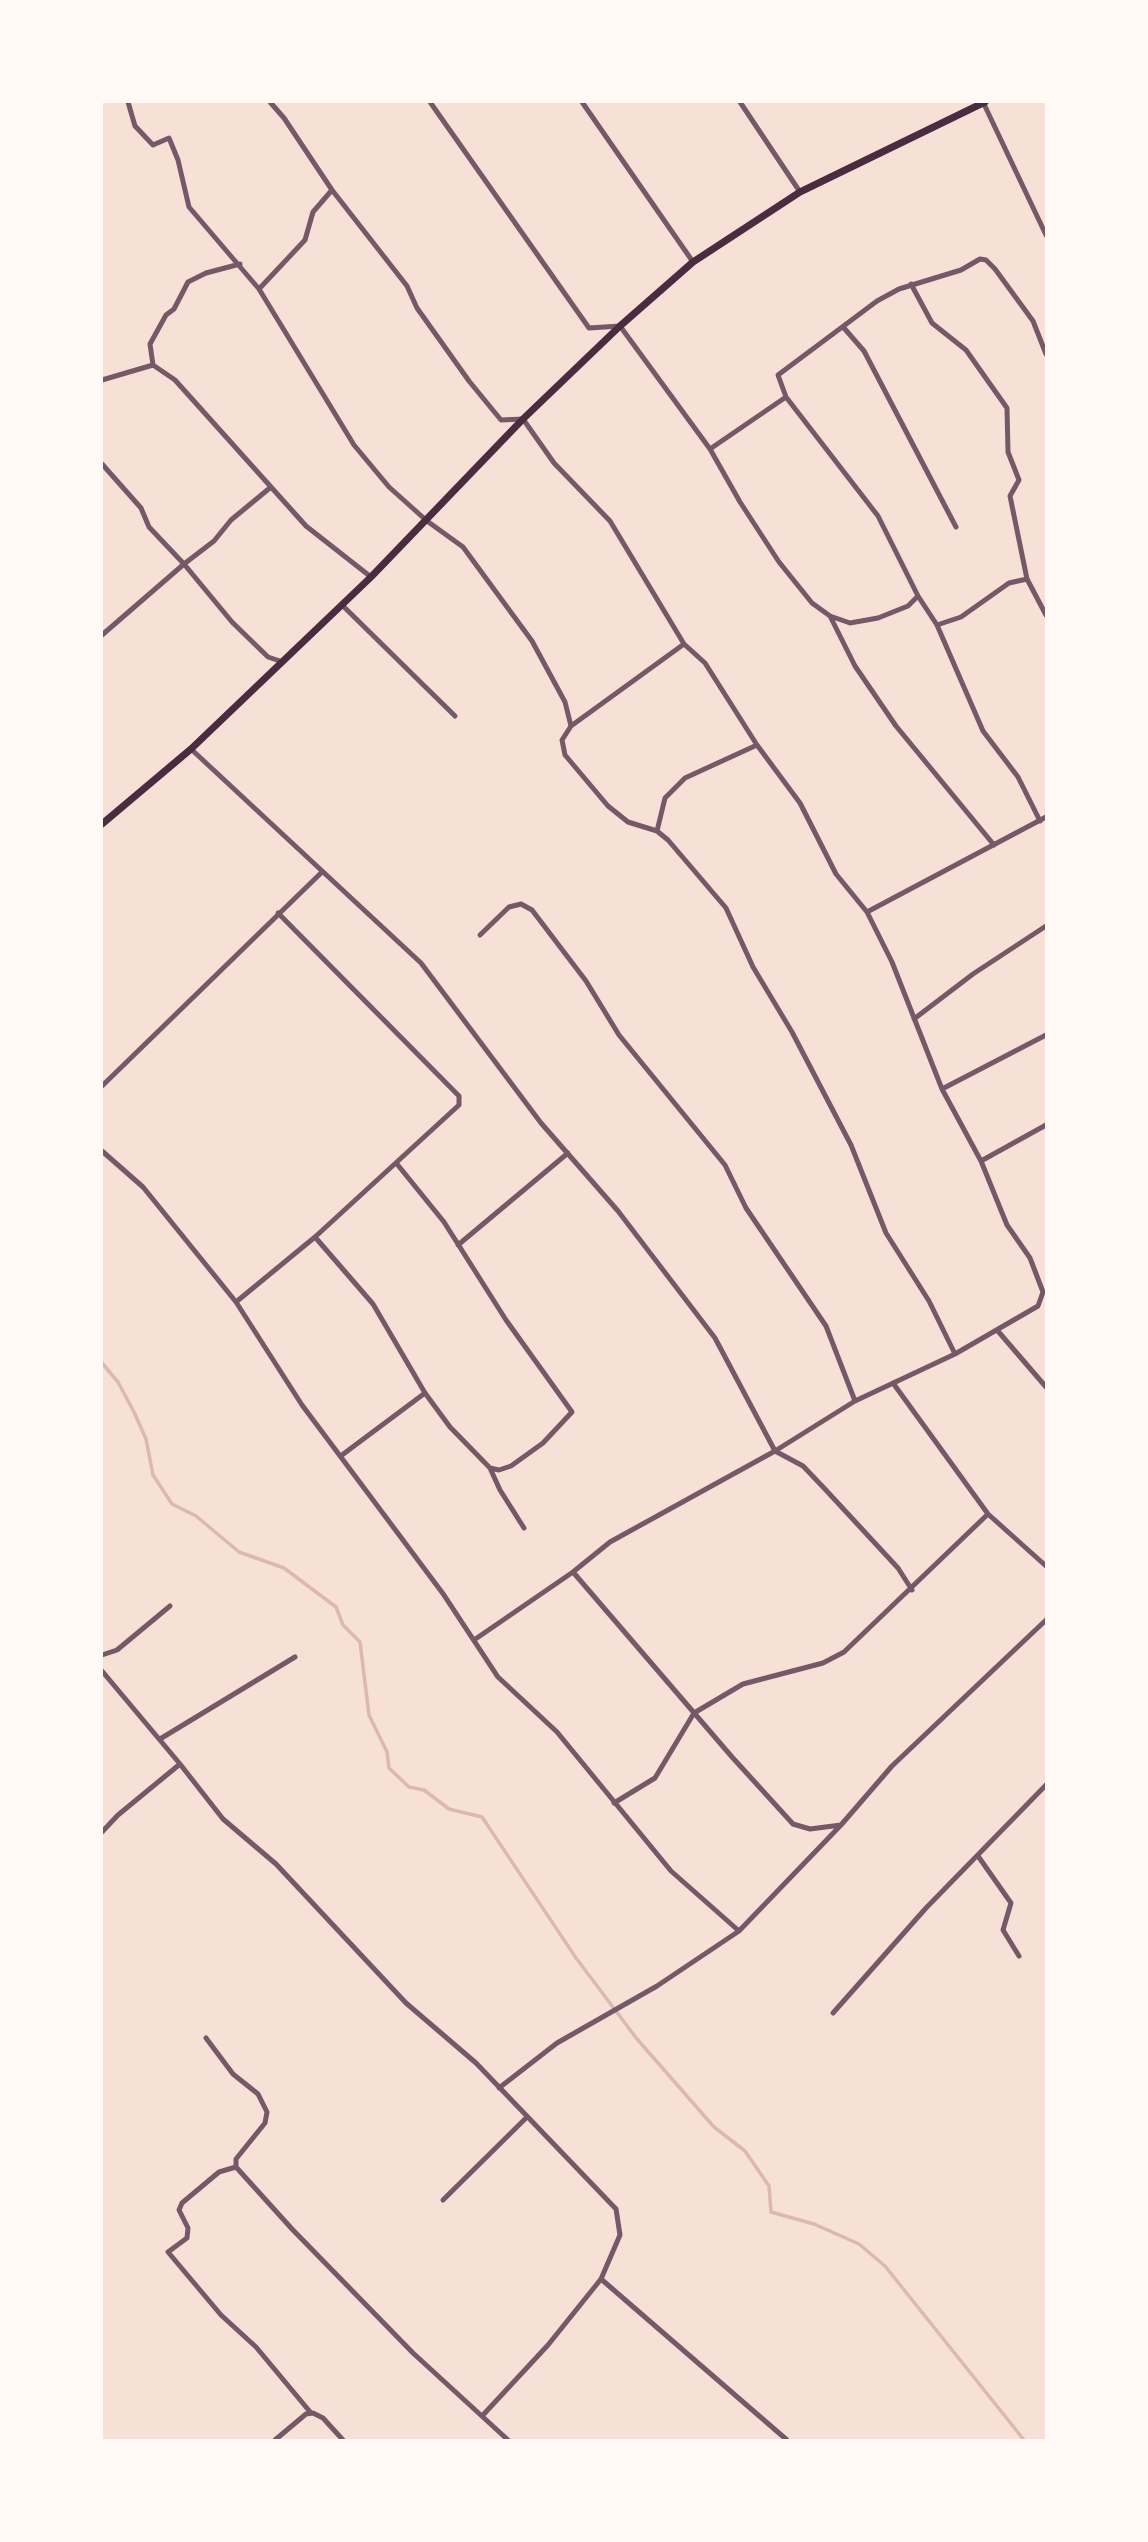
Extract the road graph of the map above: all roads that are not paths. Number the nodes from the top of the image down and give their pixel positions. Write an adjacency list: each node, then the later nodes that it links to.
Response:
1 (128, 102): 11 (street)
2 (270, 102): 7 (street)
3 (430, 102): 14 (street)
4 (582, 102): 10 (street)
5 (740, 102): 8 (street)
6 (984, 102): 8 (main road); 9 (street)
7 (332, 190): 13 (street); 20 (street)
8 (800, 192): 10 (main road)
9 (1046, 235)
10 (693, 262): 14 (main road)
11 (240, 264): 13 (street); 17 (street)
12 (911, 284): 15 (street); 16 (street); 28 (street)
13 (259, 289): 24 (street)
14 (620, 326): 20 (main road); 21 (street)
15 (844, 328): 19 (street); 25 (street)
16 (1046, 354)
17 (153, 365): 18 (street); 23 (street)
18 (102, 380)
19 (786, 397): 21 (street); 29 (street)
20 (523, 419): 24 (main road); 35 (street)
21 (710, 449): 32 (street)
22 (102, 464): 26 (street)
23 (271, 487): 26 (street); 27 (street)
24 (427, 521): 27 (main road); 38 (street)
25 (956, 527)
26 (184, 564): 34 (street); 36 (street)
27 (371, 577): 30 (main road)
28 (1027, 579): 31 (street); 33 (street)
29 (918, 596): 32 (street); 33 (street)
30 (342, 605): 36 (main road); 37 (street)
31 (1046, 615)
32 (830, 616): 45 (street)
33 (937, 625): 42 (street)
34 (102, 635)
35 (684, 643): 38 (street); 39 (street)
36 (283, 662): 40 (main road)
37 (454, 716)
38 (571, 726): 44 (street)
39 (757, 745): 44 (street); 47 (street)
40 (191, 749): 43 (main road); 46 (street)
41 (1046, 817): 42 (street)
42 (1040, 821): 45 (street)
43 (102, 824)
44 (657, 831): 64 (street)
45 (994, 845): 47 (street)
46 (322, 872): 48 (street); 57 (street)
47 (867, 912): 51 (street)
48 (278, 914): 53 (street); 59 (street)
49 (1046, 926): 51 (street)
50 (480, 935): 68 (street)
51 (914, 1019): 54 (street)
52 (1046, 1035): 54 (street)
53 (102, 1086)
54 (942, 1089): 58 (street)
55 (1046, 1125): 58 (street)
56 (102, 1150): 62 (street)
57 (568, 1153): 61 (street); 69 (street)
58 (981, 1160): 63 (street)
59 (397, 1164): 60 (street); 61 (street)
60 (315, 1237): 62 (street); 67 (street)
61 (458, 1245): 71 (street)
62 (236, 1302): 70 (street)
63 (997, 1330): 64 (street); 66 (street)
64 (955, 1354): 65 (street)
65 (892, 1383): 68 (street); 72 (street)
66 (1046, 1387)
67 (425, 1393): 70 (street); 71 (street)
68 (855, 1401): 69 (street)
69 (775, 1451): 75 (street); 76 (street)
70 (342, 1455): 79 (street)
71 (490, 1468): 73 (street)
72 (988, 1514): 74 (street); 76 (street)
73 (524, 1528)
74 (1046, 1566)
75 (573, 1572): 79 (street); 83 (street)
76 (912, 1590): 83 (street)
77 (170, 1606): 80 (street)
78 (1046, 1620): 88 (street)
79 (474, 1640): 87 (street)
80 (102, 1655)
81 (295, 1657): 84 (street)
82 (102, 1671): 84 (street)
83 (694, 1713): 87 (street); 88 (street)
84 (160, 1739): 85 (street)
85 (180, 1764): 89 (street); 95 (street)
86 (1046, 1785): 90 (street)
87 (614, 1803): 91 (street)
88 (841, 1825): 91 (street)
89 (102, 1832)
90 (978, 1856): 92 (street); 93 (street)
91 (739, 1931): 95 (street)
92 (1019, 1956)
93 (832, 2013)
94 (206, 2038): 97 (street)
95 (499, 2088): 96 (street)
96 (526, 2118): 98 (street); 99 (street)
97 (236, 2167): 100 (street); 101 (street)
98 (443, 2200)
99 (601, 2279): 101 (street); 105 (street)
100 (312, 2413): 102 (street); 103 (street)
101 (483, 2415): 104 (street)
102 (275, 2441)
103 (343, 2441)
104 (508, 2441)
105 (787, 2441)

